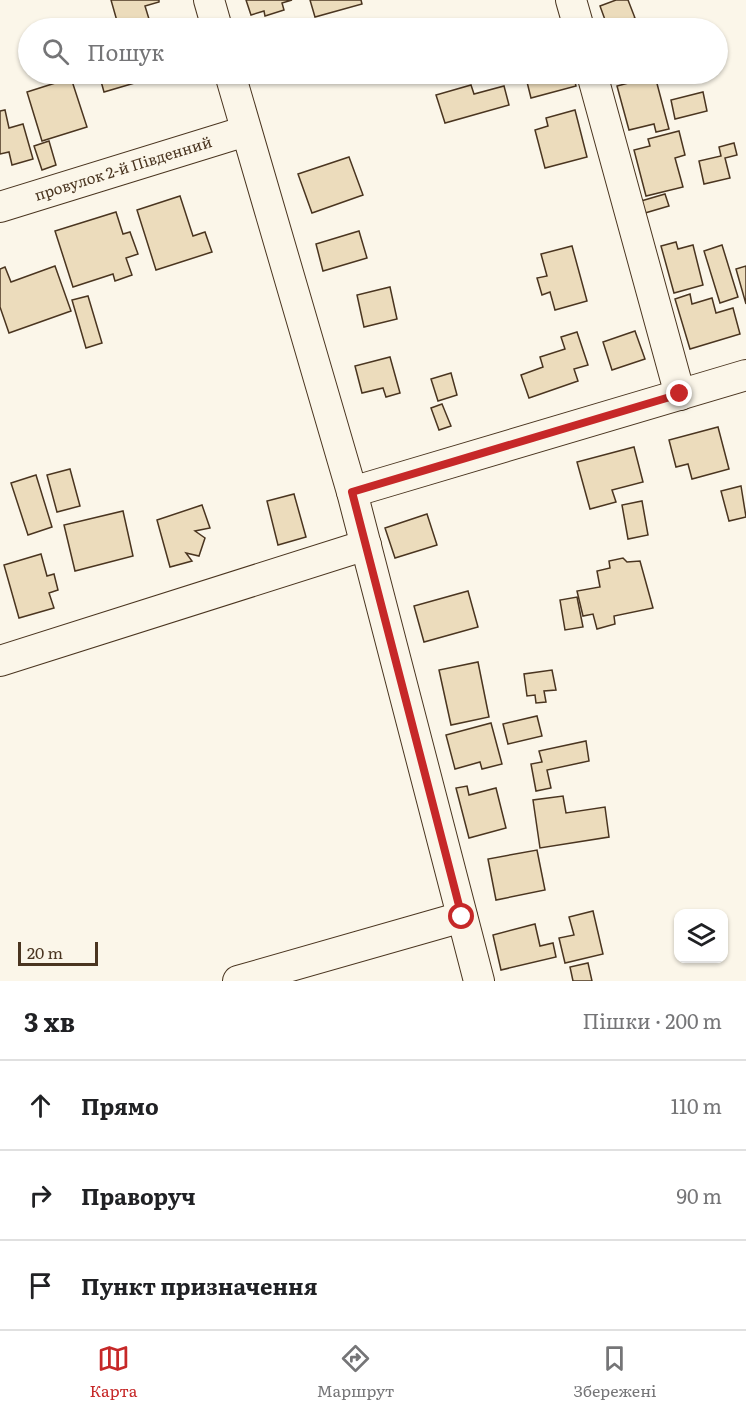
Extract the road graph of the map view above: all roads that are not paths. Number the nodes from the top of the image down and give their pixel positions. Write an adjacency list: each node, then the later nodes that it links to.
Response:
1 (209, 0): 3 (street)
2 (571, 0): 4 (street)
3 (214, 18)
4 (576, 18)
5 (233, 84): 7 (street)
6 (595, 84): 10 (street)
7 (246, 131): 8 (street, провулок 2-й Південний); 11 (street)
8 (0, 207)
9 (746, 375): 10 (street)
10 (680, 394): 11 (street)
11 (352, 492): 12 (street)
12 (366, 545): 13 (street); 14 (street)
13 (0, 661)
14 (462, 917): 15 (street); 16 (street)
15 (238, 981)
16 (479, 981)

